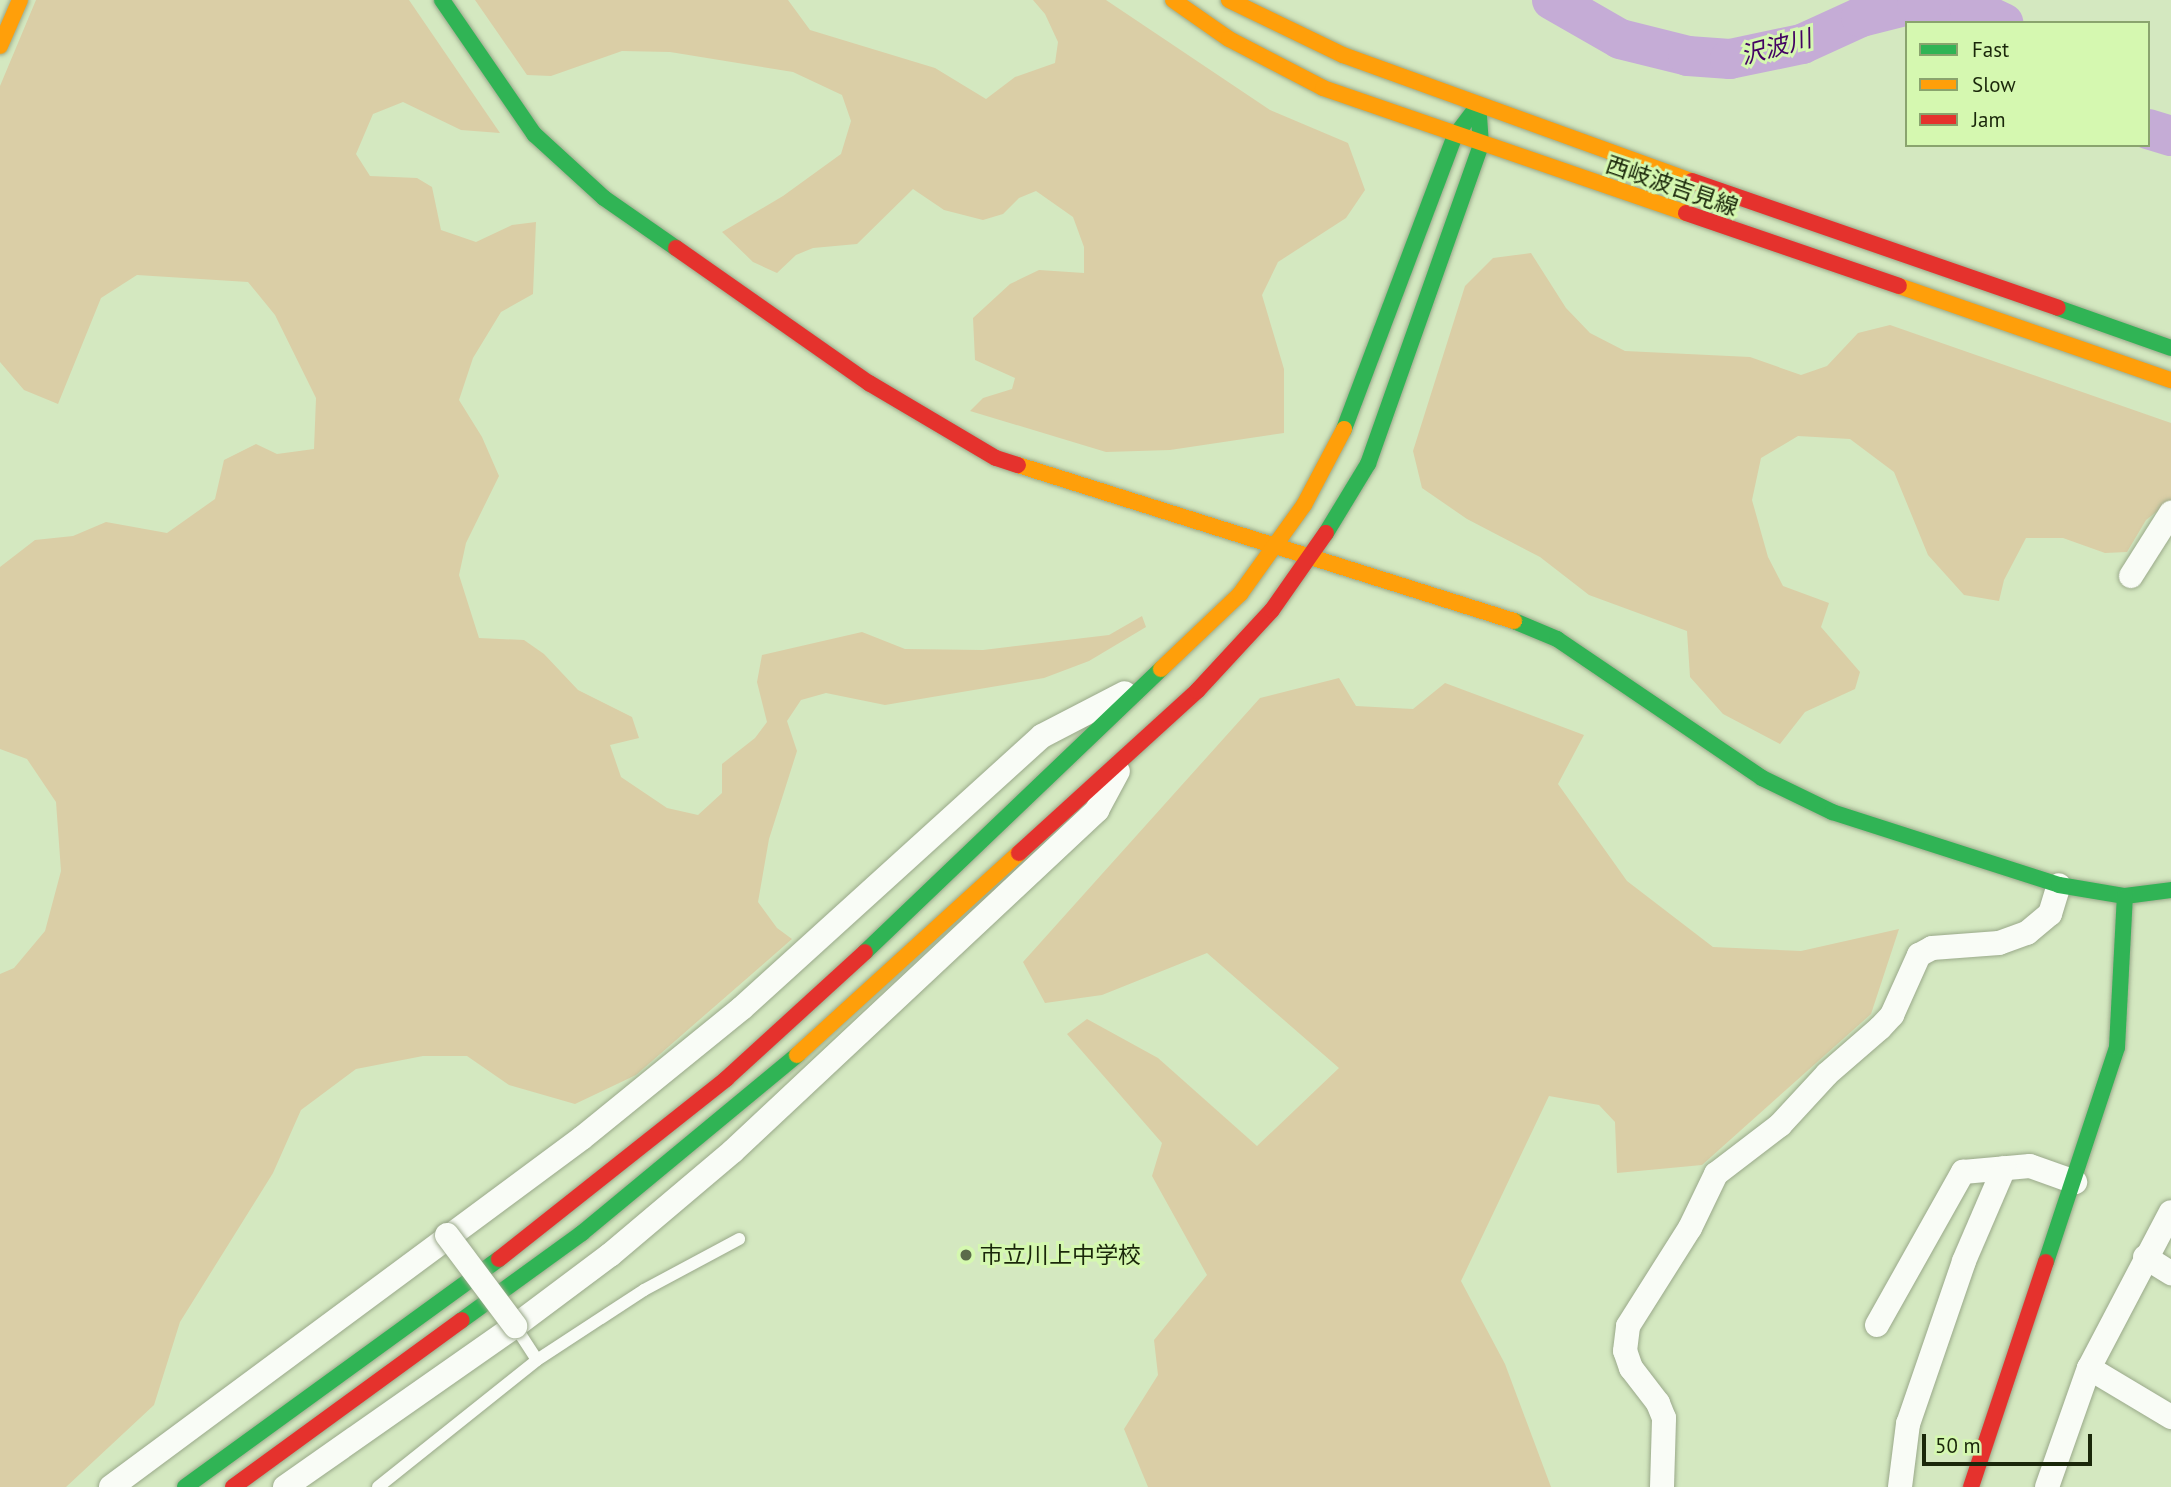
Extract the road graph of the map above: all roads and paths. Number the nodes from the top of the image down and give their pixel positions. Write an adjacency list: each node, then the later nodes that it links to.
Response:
1 (20, 0): 5 (street)
2 (442, 0): 12 (street)
3 (1173, 0): 7 (street, 西岐波吉見線)
4 (1229, 0): 6 (street, 西岐波吉見線)
5 (0, 46)
6 (1478, 106): 7 (street); 8 (street); 9 (street, 西岐波吉見線)
7 (1455, 136): 8 (street, 西岐波吉見線); 12 (street)
8 (1481, 145): 10 (street, 西岐波吉見線); 13 (street)
9 (2171, 348)
10 (2171, 380)
11 (2171, 513): 14 (street)
12 (1275, 549): 13 (street); 15 (street)
13 (1310, 559): 16 (street); 17 (street)
14 (2131, 576)
15 (1154, 678): 23 (street); 33 (street)
16 (1130, 749): 28 (street); 34 (street)
17 (2059, 884): 19 (street); 37 (street)
18 (2171, 890): 19 (street)
19 (2125, 896): 21 (street)
20 (2004, 1168): 21 (street); 27 (street); 38 (street)
21 (2075, 1182): 39 (street)
22 (2171, 1212): 25 (street)
23 (447, 1235): 28 (street, bridge); 32 (street)
24 (740, 1239): 29 (lane)
25 (2145, 1257): 26 (street); 30 (street)
26 (2171, 1273)
27 (1877, 1325)
28 (515, 1326): 29 (lane); 35 (street)
29 (537, 1360): 36 (lane)
30 (2089, 1368): 31 (street); 40 (street)
31 (2171, 1417)
32 (111, 1487)
33 (185, 1487)
34 (233, 1487)
35 (285, 1487)
36 (378, 1487)
37 (1661, 1487)
38 (1900, 1487)
39 (1972, 1487)
40 (2047, 1487)

